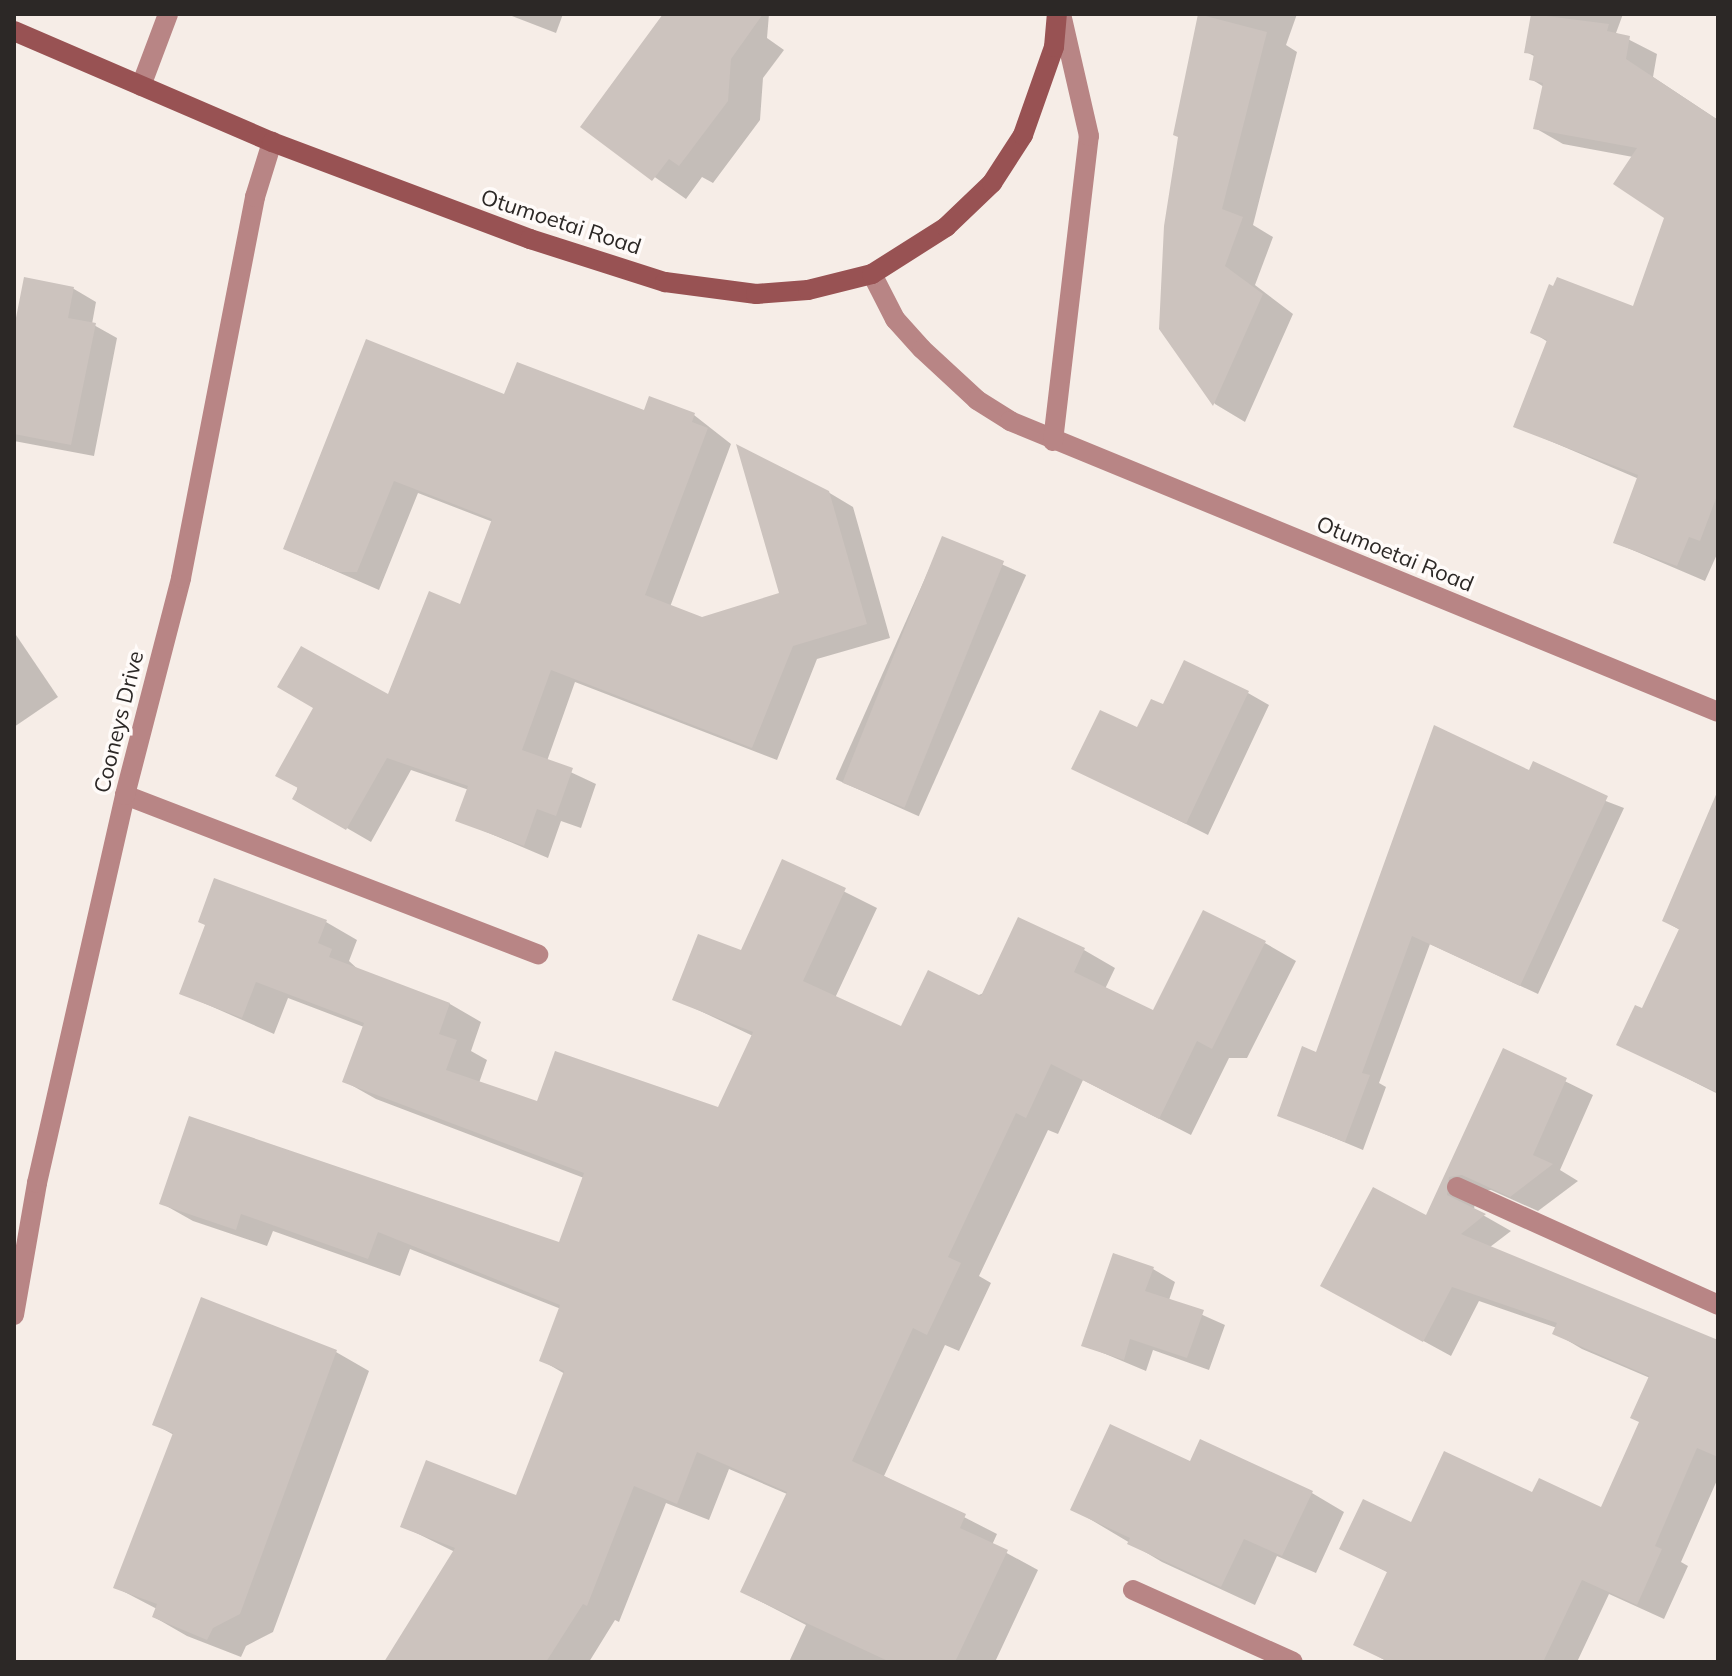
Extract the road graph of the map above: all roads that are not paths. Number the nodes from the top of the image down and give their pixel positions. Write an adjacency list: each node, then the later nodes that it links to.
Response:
1 (168, 14): 4 (street)
2 (1059, 14): 6 (street); 7 (street)
3 (14, 31): 4 (street, Otumoetai Road)
4 (141, 86): 5 (street, Otumoetai Road)
5 (272, 142): 6 (street, Otumoetai Road); 9 (street, Cooneys Drive)
6 (872, 274): 7 (street, Otumoetai Road)
7 (1053, 441): 8 (street, Otumoetai Road)
8 (1718, 712)
9 (125, 795): 10 (street); 13 (street, Cooneys Drive)
10 (538, 954)
11 (1457, 1187): 12 (street)
12 (1718, 1305)
13 (14, 1315)
14 (1133, 1590): 15 (street)
15 (1293, 1662)

